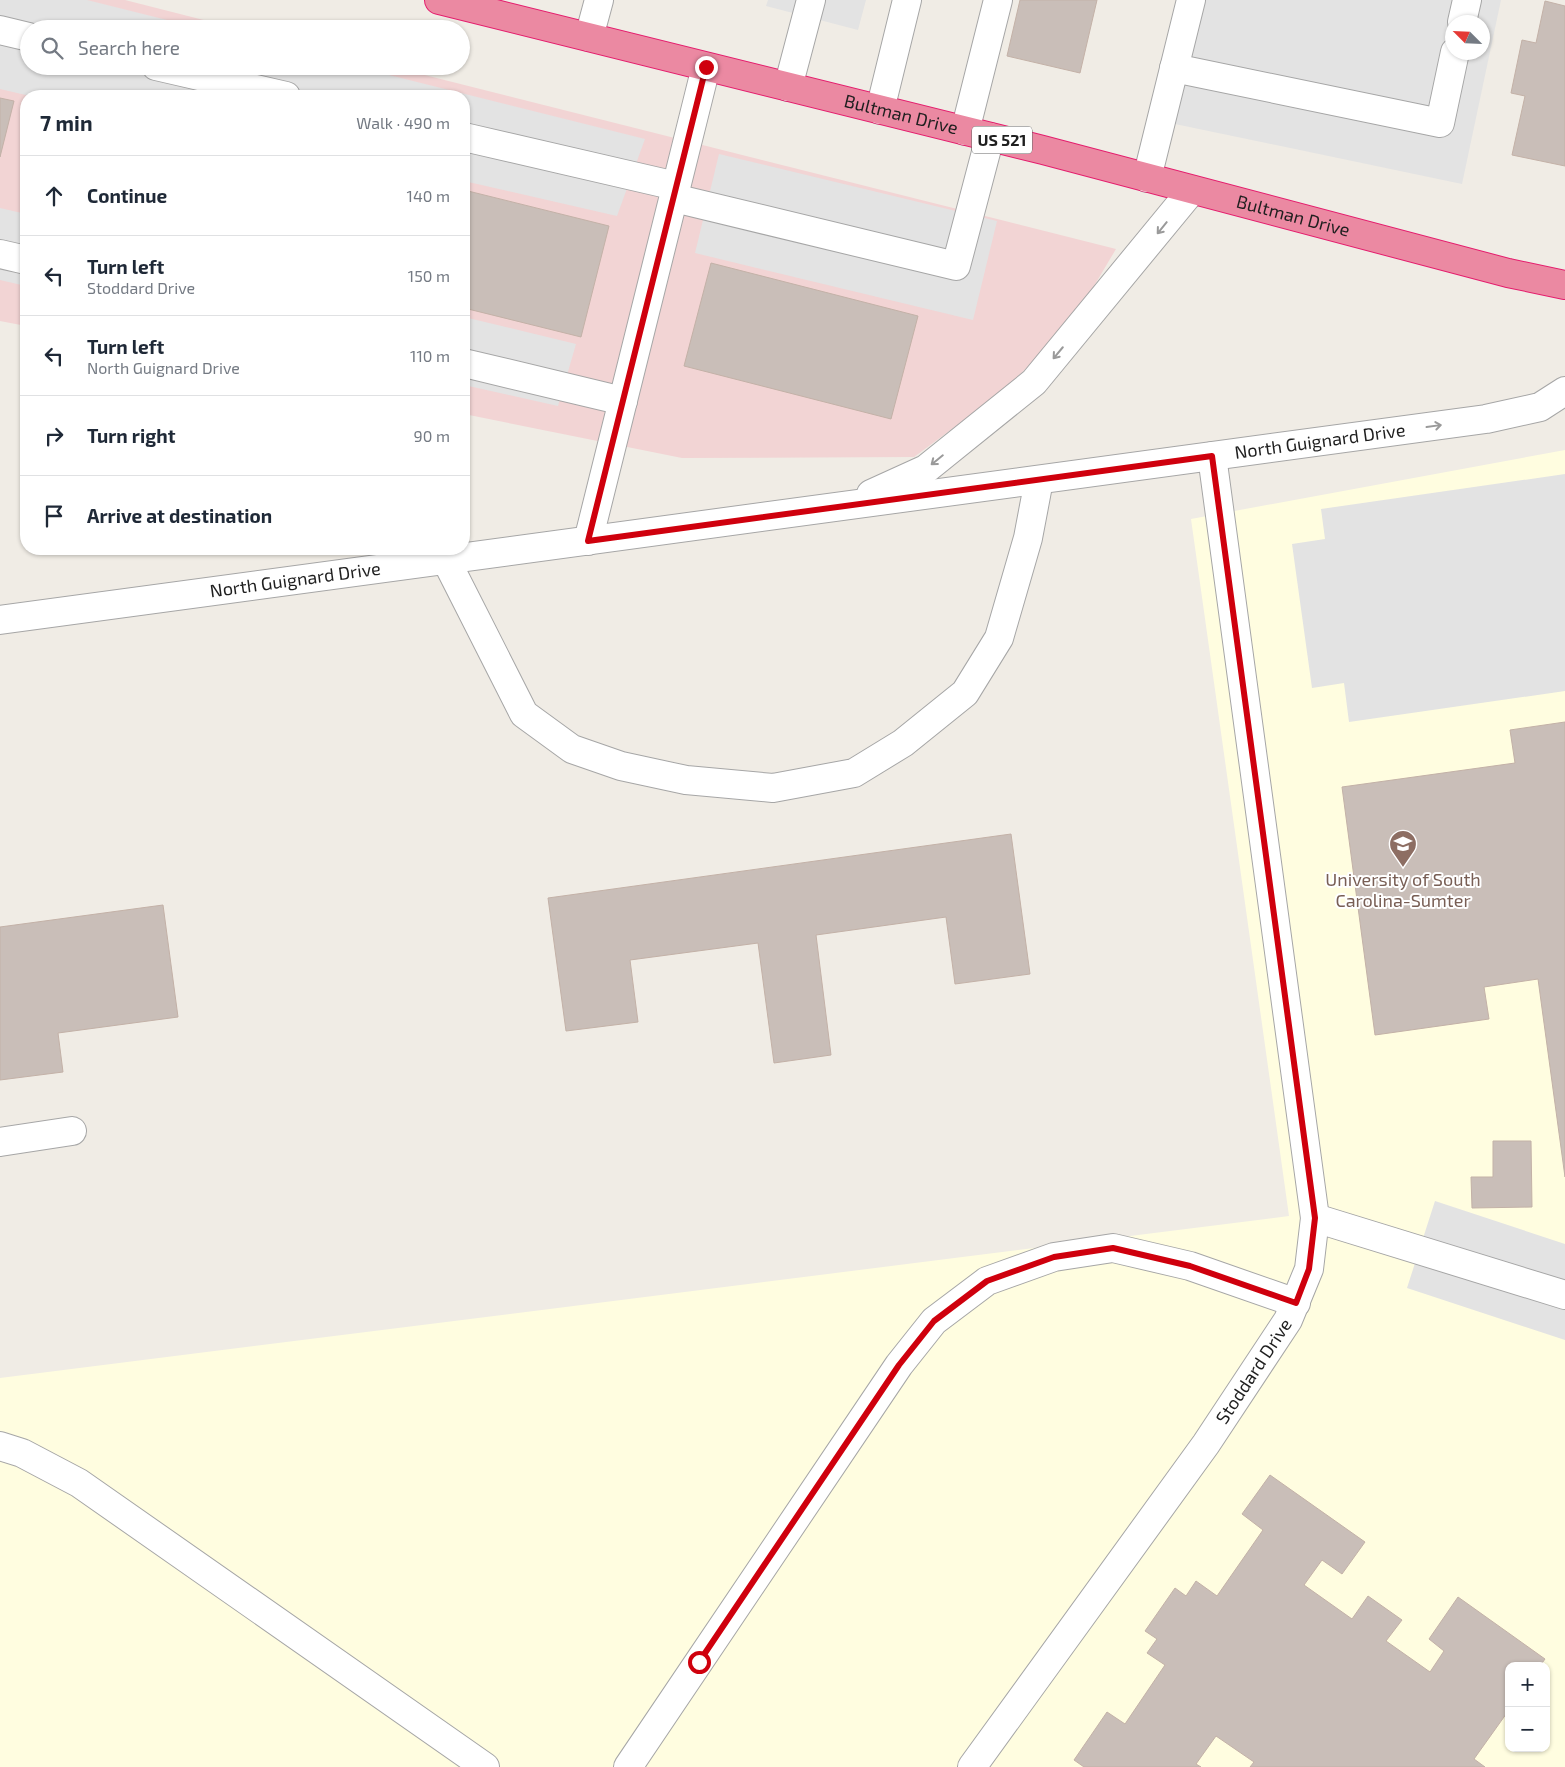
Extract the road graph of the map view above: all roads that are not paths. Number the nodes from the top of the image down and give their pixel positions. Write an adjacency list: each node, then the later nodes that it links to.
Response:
1 (439, 0): 11 (highway, Bultman Drive / US 521)
2 (599, 0): 11 (street)
3 (811, 0): 16 (street)
4 (907, 0): 18 (street)
5 (998, 0): 19 (street)
6 (1191, 0): 14 (street)
7 (1467, 0): 8 (street)
8 (1464, 15)
9 (0, 30): 10 (street)
10 (20, 35)
11 (589, 38): 13 (highway, Bultman Drive / US 521)
12 (1453, 60): 14 (street)
13 (706, 67): 16 (highway, Bultman Drive / US 521); 23 (street)
14 (1174, 68): 21 (street)
15 (195, 75): 17 (street)
16 (788, 87): 18 (highway, Bultman Drive / US 521)
17 (260, 90)
18 (880, 110): 19 (highway, Bultman Drive / US 521)
19 (978, 134): 21 (highway, Bultman Drive / US 521); 23 (street)
20 (470, 139): 23 (street)
21 (1147, 178): 22 (highway, Bultman Drive / US 521)
22 (1192, 190): 26 (highway, Bultman Drive / US 521); 32 (street, one-way to 32)
23 (675, 192): 29 (street)
24 (0, 254): 25 (street)
25 (20, 259)
26 (1565, 285)
27 (470, 364): 29 (street)
28 (1565, 391): 30 (street, North Guignard Drive, one-way to 28)
29 (623, 401): 33 (street)
30 (1212, 456): 31 (street, North Guignard Drive); 38 (street, Stoddard Drive)
31 (1039, 480): 32 (street, North Guignard Drive); 34 (street)
32 (844, 507): 33 (street, North Guignard Drive)
33 (588, 541): 34 (street, North Guignard Drive)
34 (446, 560): 35 (street, North Guignard Drive)
35 (0, 620)
36 (72, 1130): 37 (street)
37 (0, 1142)
38 (1315, 1218): 39 (street); 40 (street, Stoddard Drive)
39 (1565, 1295)
40 (1296, 1303): 43 (street); 44 (street, Stoddard Drive)
41 (0, 1446): 42 (street)
42 (484, 1767)
43 (628, 1767)
44 (972, 1767)

